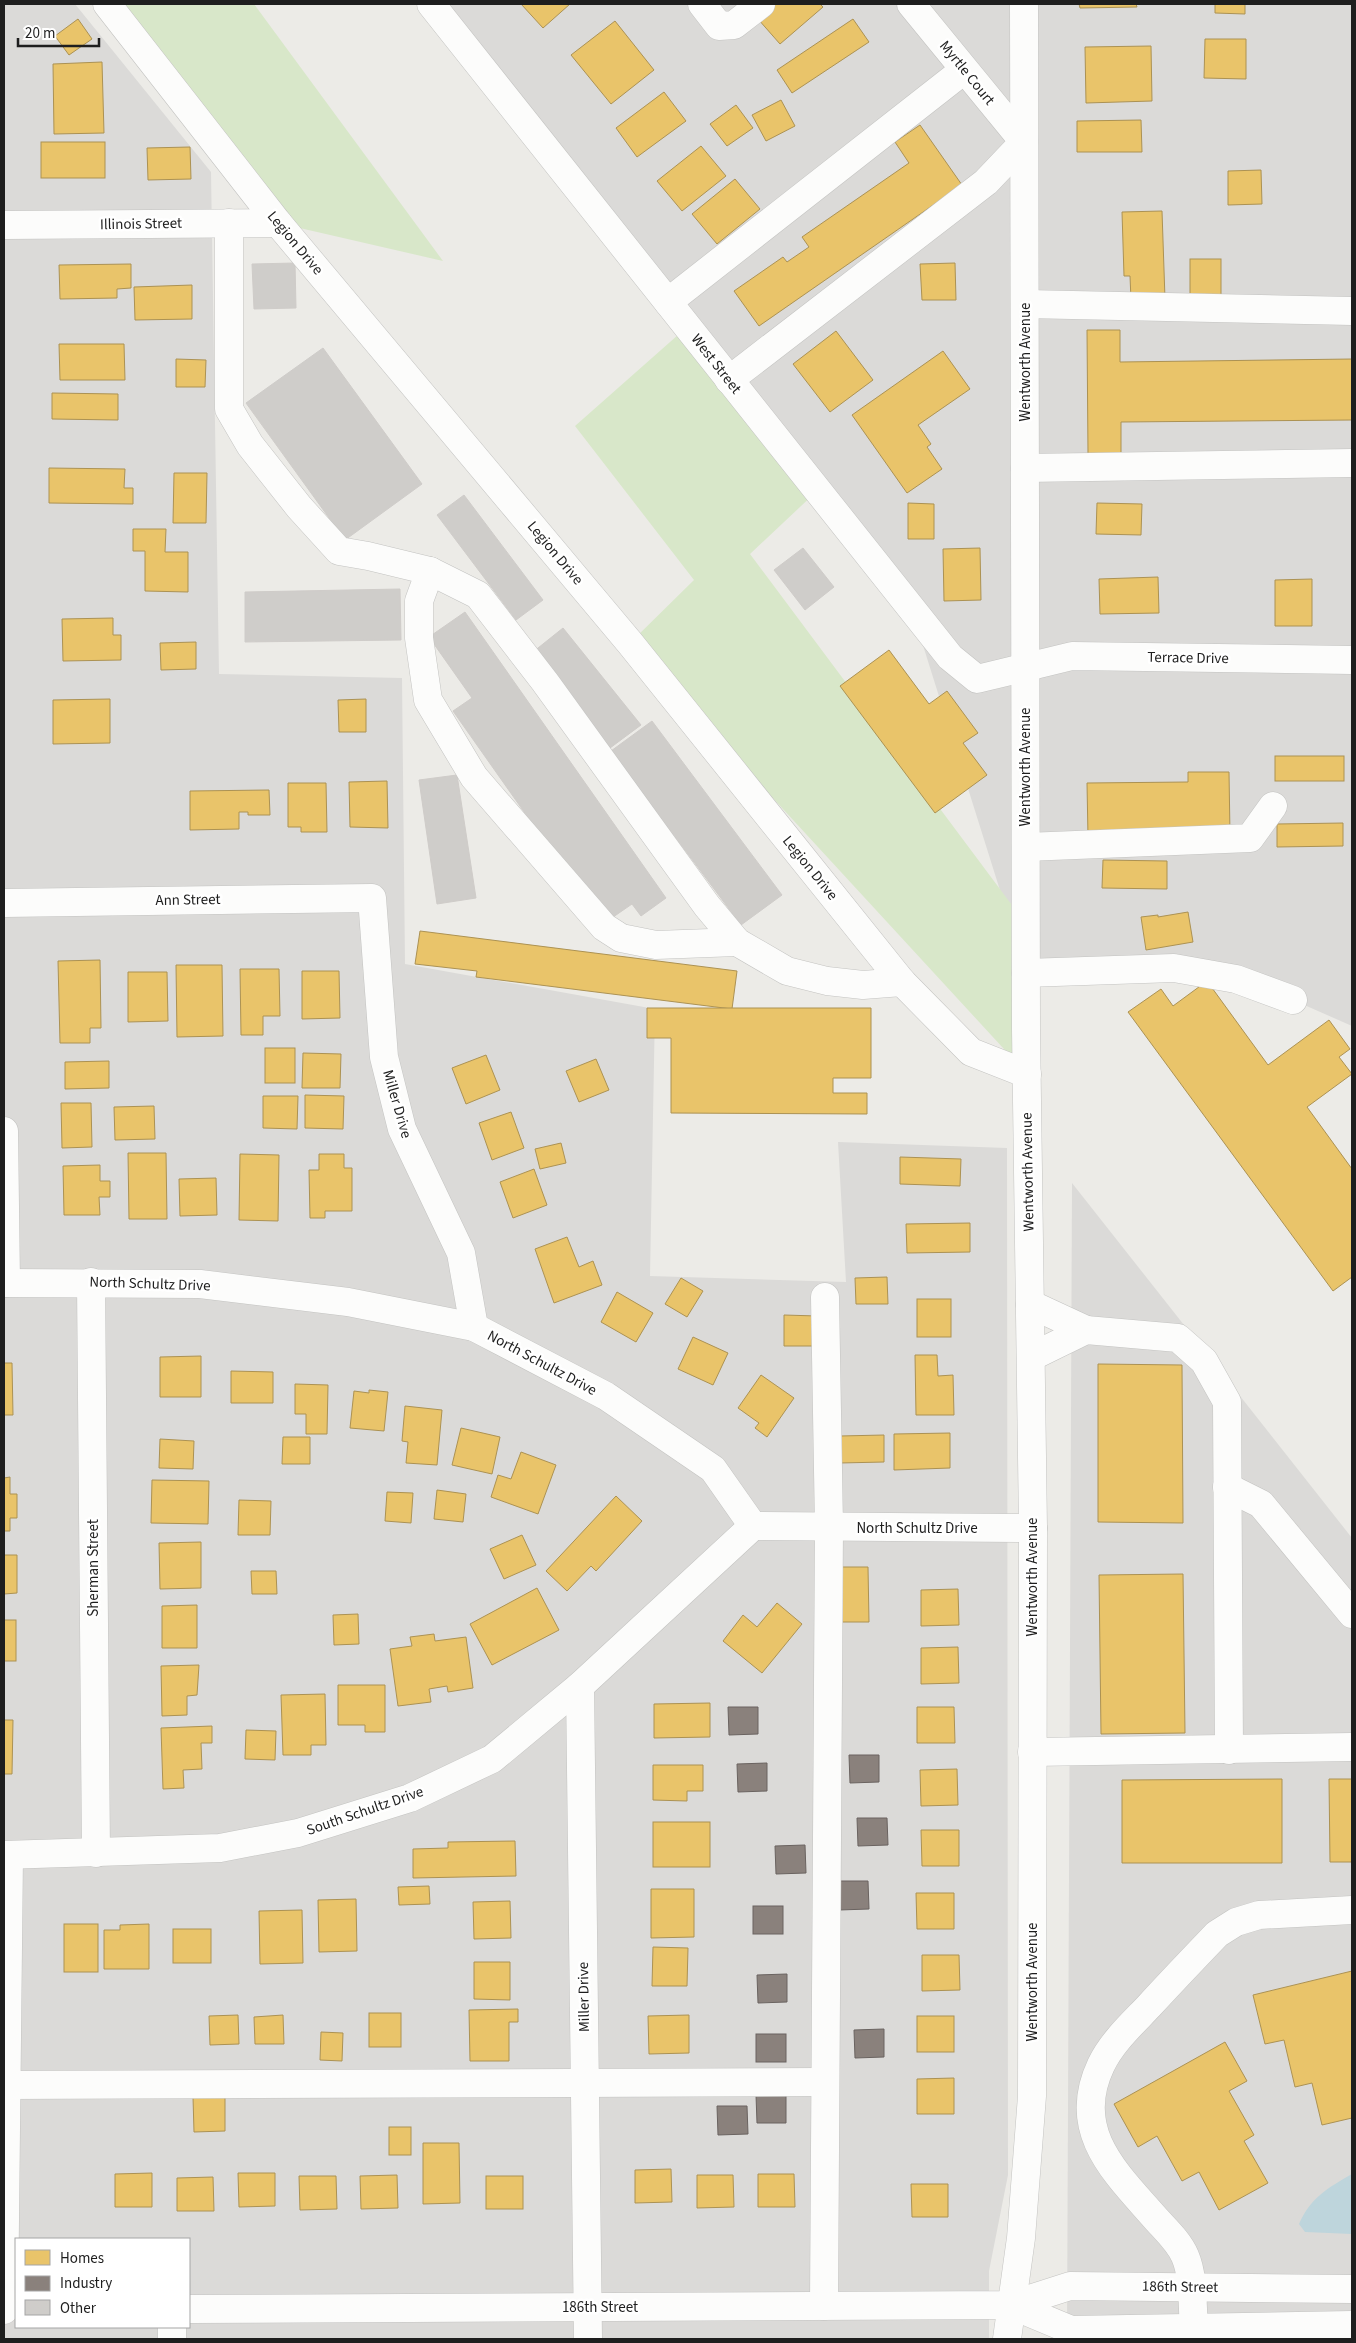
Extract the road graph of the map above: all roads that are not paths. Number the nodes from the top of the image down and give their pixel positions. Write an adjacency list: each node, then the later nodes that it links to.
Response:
1 (107, 4): 10 (street, Legion Drive)
2 (431, 4): 12 (street, West Street)
3 (702, 4): 4 (street)
4 (760, 4)
5 (911, 4): 7 (street, Myrtle Court)
6 (1024, 4): 8 (street, Wentworth Avenue)
7 (964, 70): 8 (street, Myrtle Court); 12 (street)
8 (1024, 142): 13 (street, Wentworth Avenue); 15 (street)
9 (228, 223): 10 (street, Illinois Street); 11 (street, Illinois Street); 18 (street)
10 (278, 223): 27 (street, Legion Drive)
11 (4, 225)
12 (668, 302): 15 (street, West Street)
13 (1024, 304): 14 (street); 17 (street, Wentworth Avenue)
14 (1352, 310)
15 (729, 380): 20 (street, West Street)
16 (1352, 463): 17 (street)
17 (1025, 468): 20 (street, Wentworth Avenue)
18 (430, 571): 25 (street); 25 (street)
19 (1352, 660): 20 (street, Terrace Drive)
20 (1025, 668): 22 (street, Wentworth Avenue)
21 (1272, 806): 22 (street)
22 (1026, 847): 26 (street, Wentworth Avenue)
23 (372, 898): 24 (street, Ann Street); 35 (street, Miller Drive)
24 (4, 903)
25 (737, 942): 27 (street)
26 (1026, 973): 28 (street); 29 (street, Wentworth Avenue)
27 (902, 982): 29 (street, Legion Drive)
28 (1293, 1000)
29 (1026, 1074): 34 (street, Wentworth Avenue)
30 (4, 1131): 32 (street)
31 (91, 1282): 32 (street, North Schultz Drive); 35 (street, North Schultz Drive); 47 (street, Sherman Street)
32 (5, 1283)
33 (825, 1297): 40 (street)
34 (1030, 1304): 36 (street); 37 (street, Wentworth Avenue)
35 (474, 1327): 39 (street, North Schultz Drive)
36 (1086, 1330): 37 (street); 38 (street)
37 (1031, 1357): 41 (street, Wentworth Avenue)
38 (1227, 1487): 42 (street); 45 (street)
39 (752, 1526): 40 (street, North Schultz Drive); 43 (street, South Schultz Drive)
40 (829, 1527): 41 (street, North Schultz Drive); 50 (street)
41 (1033, 1528): 46 (street, Wentworth Avenue)
42 (1352, 1614)
43 (580, 1686): 47 (street, South Schultz Drive); 51 (street, Miller Drive)
44 (1352, 1747): 45 (street)
45 (1229, 1750): 46 (street)
46 (1032, 1752): 55 (street, Wentworth Avenue)
47 (96, 1853): 48 (street, South Schultz Drive)
48 (6, 1855): 52 (street)
49 (1352, 1910): 53 (street)
50 (825, 2082): 51 (street); 56 (street)
51 (585, 2083): 52 (street); 57 (street, Miller Drive)
52 (5, 2085): 59 (street)
53 (1192, 2288): 54 (street, 186th Street); 55 (street, 186th Street); 61 (street)
54 (1352, 2289)
55 (1011, 2305): 56 (street, 186th Street); 61 (street, 186th Street); 63 (street, Wentworth Avenue)
56 (824, 2306): 57 (street, 186th Street)
57 (588, 2307): 58 (street, 186th Street); 62 (street, Miller Drive)
58 (190, 2309)
59 (4, 2310)
60 (1352, 2325): 61 (street, 186th Street)
61 (1194, 2327)
62 (588, 2339)
63 (1007, 2339)

